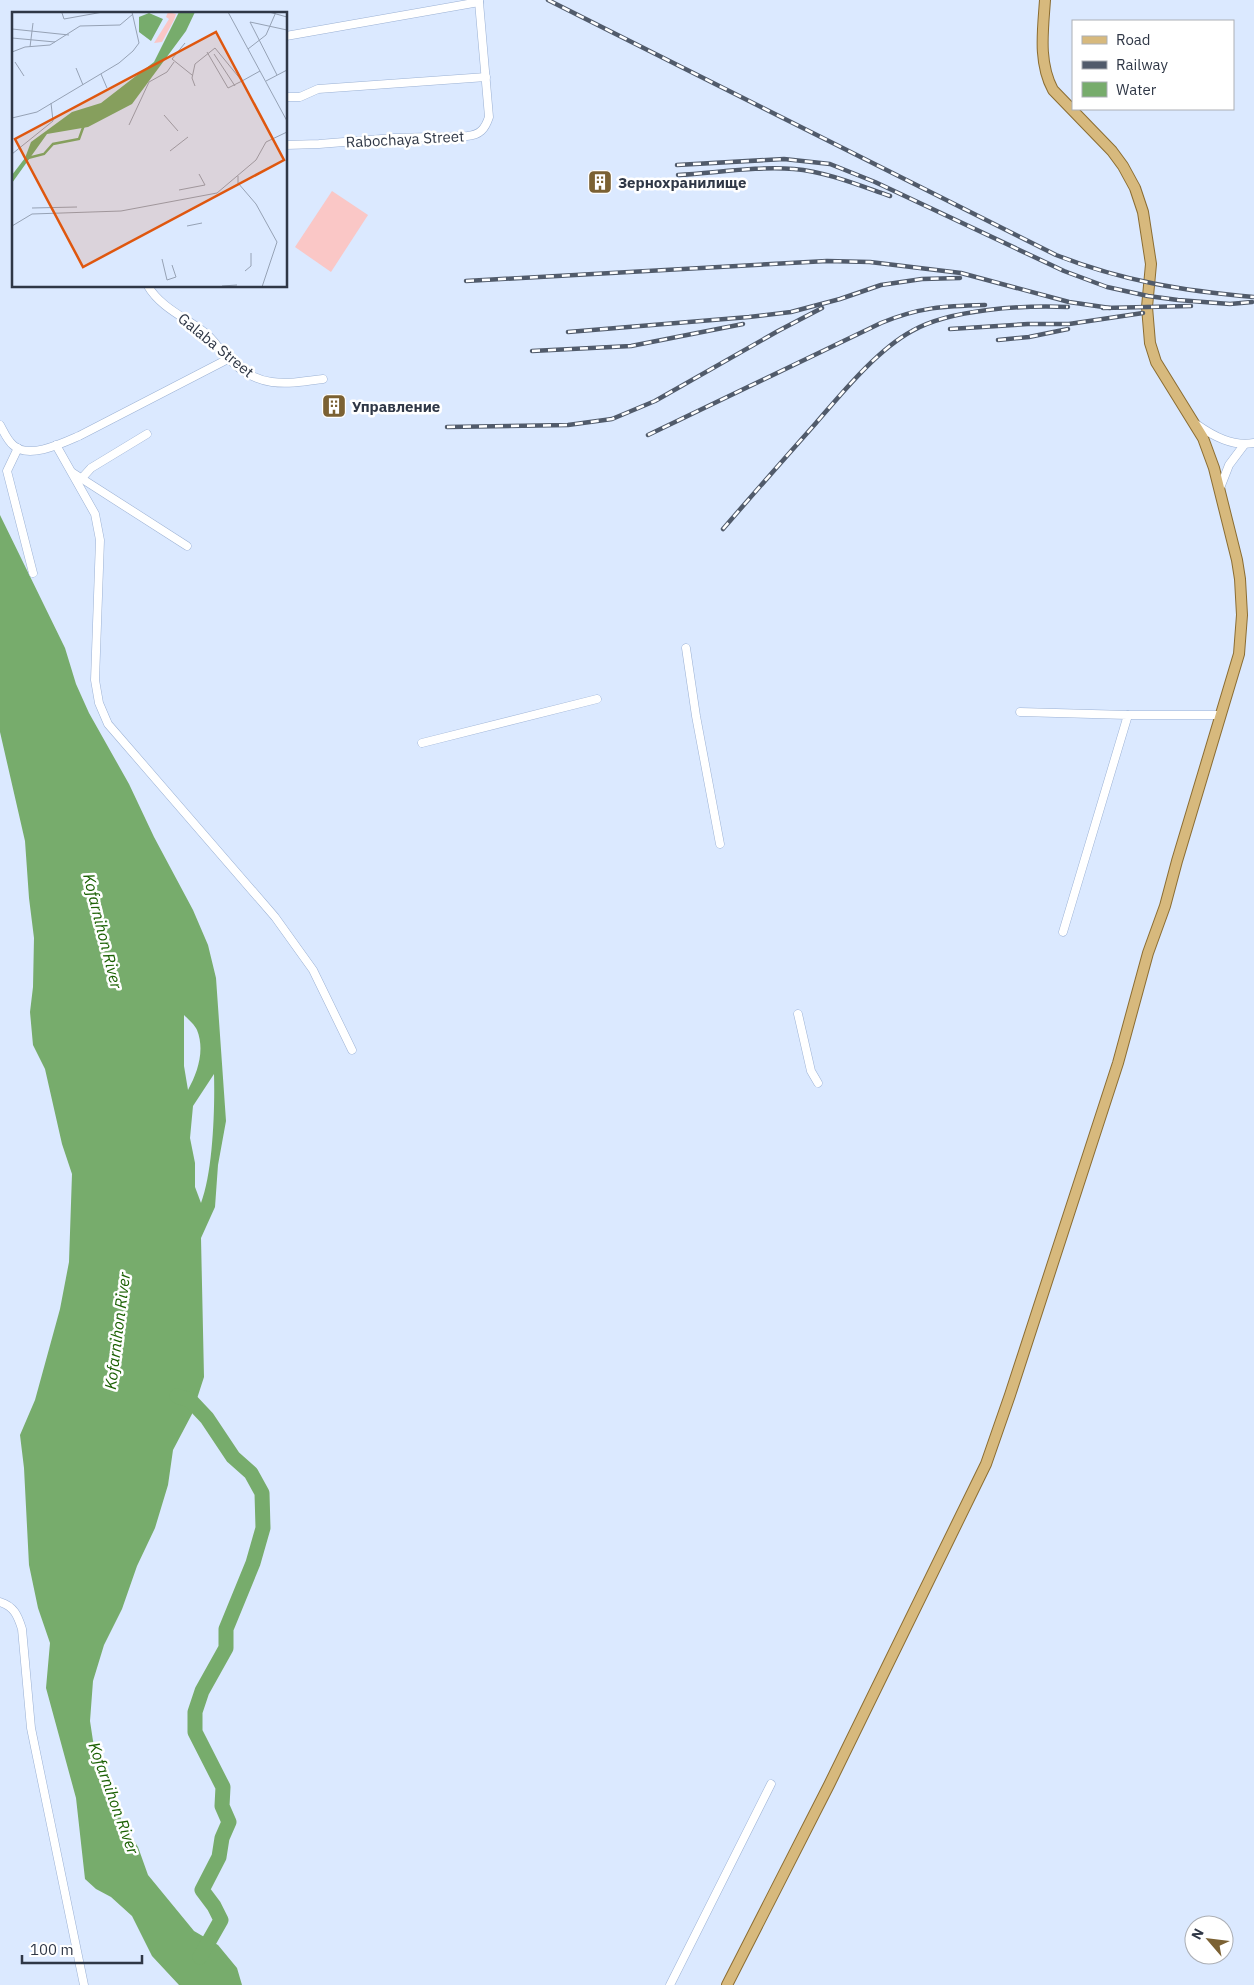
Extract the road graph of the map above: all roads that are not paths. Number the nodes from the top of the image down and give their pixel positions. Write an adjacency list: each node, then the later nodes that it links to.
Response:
1 (1045, 0): 6 (main road)
2 (479, 1): 3 (street); 4 (street, Rabochaya Street)
3 (288, 36)
4 (486, 77): 5 (street); 8 (street, Rabochaya Street)
5 (288, 97)
6 (1072, 110)
7 (1072, 110): 12 (main road)
8 (288, 145)
9 (150, 288): 10 (street, Galaba Street)
10 (228, 359): 11 (street, Galaba Street); 17 (street)
11 (323, 379)
12 (1196, 424): 16 (street); 21 (main road)
13 (0, 425): 18 (street)
14 (147, 434): 20 (street)
15 (1254, 442): 16 (street)
16 (1244, 444): 21 (street)
17 (56, 445): 18 (street); 19 (street)
18 (18, 448): 23 (street)
19 (71, 472): 20 (street); 33 (street)
20 (82, 478): 22 (street)
21 (1220, 488): 28 (main road)
22 (187, 546)
23 (33, 573)
24 (686, 648): 30 (street)
25 (597, 699): 29 (street)
26 (1020, 712): 27 (street)
27 (1128, 714): 28 (street); 31 (street)
28 (1221, 715): 39 (main road)
29 (422, 743)
30 (720, 844)
31 (1063, 932)
32 (798, 1014): 34 (street)
33 (352, 1050)
34 (818, 1083)
35 (0, 1602): 37 (street)
36 (771, 1784): 38 (street)
37 (84, 1985)
38 (670, 1985)
39 (727, 1985)

